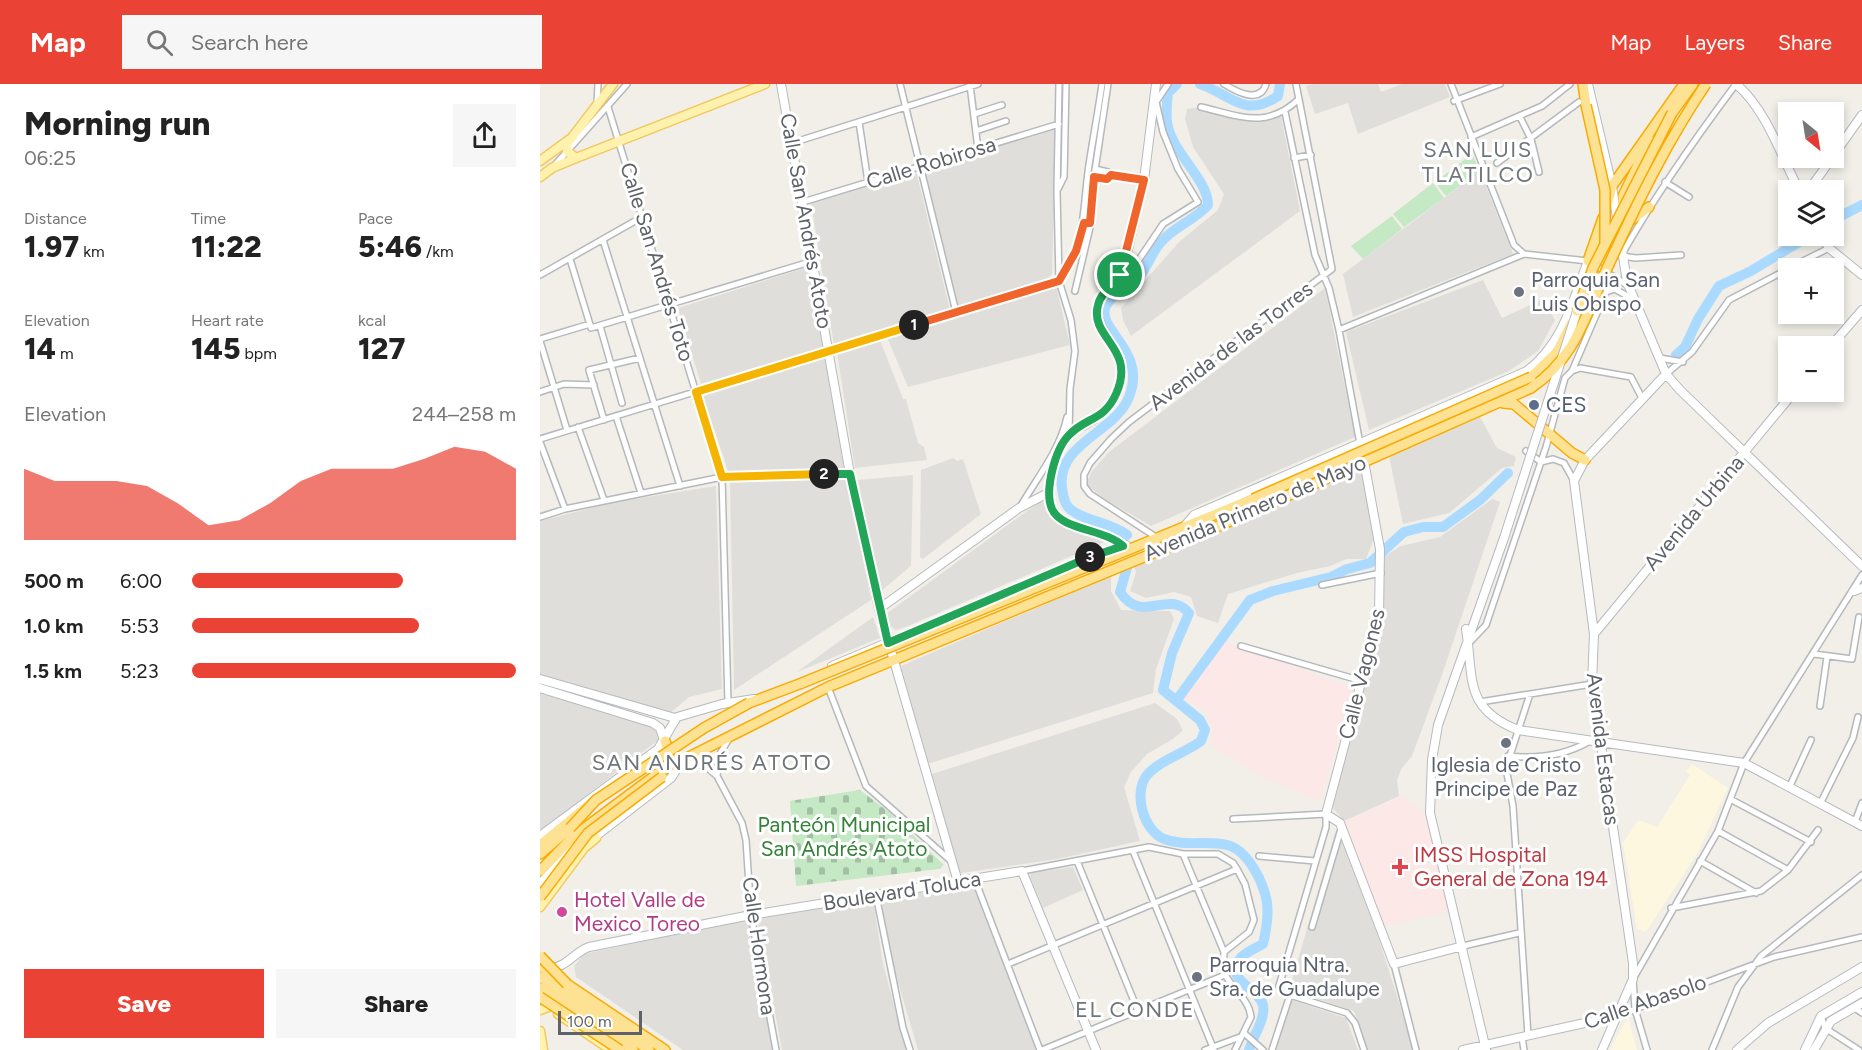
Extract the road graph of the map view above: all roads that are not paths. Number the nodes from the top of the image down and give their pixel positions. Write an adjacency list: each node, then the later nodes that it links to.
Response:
1 (598, 84): 31 (street)
2 (613, 84): 31 (main road)
3 (627, 84): 33 (street)
4 (765, 84): 26 (main road)
5 (781, 84): 50 (street, Calle San Andrés Atoto)
6 (900, 84): 34 (street)
7 (978, 84): 25 (street)
8 (1059, 84): 43 (street)
9 (1066, 84): 71 (street)
10 (1102, 84): 76 (street)
11 (1108, 84): 60 (street)
12 (1156, 84): 29 (street)
13 (1168, 84): 29 (street)
14 (1224, 84): 15 (street)
15 (1266, 84)
16 (1296, 84): 27 (street)
17 (1451, 84): 28 (street)
18 (1500, 84): 28 (street)
19 (1570, 84): 40 (street)
20 (1586, 84): 30 (highway); 70 (street)
21 (1684, 84): 38 (highway)
22 (1692, 84): 38 (highway)
23 (1706, 84): 120 (highway, Avenida Primero de Mayo, bridge)
24 (1736, 84): 66 (street); 69 (street)
25 (970, 85): 34 (street); 37 (street)
26 (748, 87): 48 (main road)
27 (1299, 99): 36 (street); 53 (street)
28 (1456, 101): 45 (street)
29 (1156, 102): 65 (street); 88 (street)
30 (1582, 103): 47 (street); 78 (highway, bridge)
31 (597, 104): 46 (main road)
32 (1002, 105): 37 (street)
33 (608, 107): 48 (street, Calle San Andrés Toto); 52 (street)
34 (905, 107): 42 (street); 58 (street)
35 (1201, 107): 36 (street)
36 (1285, 112): 55 (street)
37 (974, 114): 44 (street)
38 (1668, 114): 67 (highway); 70 (highway); 78 (highway, Avenida Primero de Mayo, bridge)
39 (1862, 115): 49 (street)
40 (1520, 117): 45 (street); 47 (street)
41 (1006, 121): 44 (street)
42 (859, 122): 50 (street); 68 (street)
43 (1059, 124): 51 (street, Calle Robirosa); 71 (street)
44 (976, 131): 51 (street)
45 (1471, 136): 80 (street)
46 (570, 139): 52 (main road); 56 (main road)
47 (1531, 139): 57 (street); 61 (street)
48 (620, 140): 54 (main road); 75 (street, Calle San Andrés Toto)
49 (1844, 141)
50 (792, 143): 73 (street, Calle San Andrés Atoto)
51 (978, 148): 58 (street, Calle Robirosa)
52 (567, 151): 54 (main road); 59 (street)
53 (1311, 155): 55 (street); 91 (street, Avenida de las Torres)
54 (576, 158): 59 (main road)
55 (1294, 158): 91 (street)
56 (540, 161)
57 (1497, 163)
58 (920, 166): 68 (street, Calle Robirosa); 99 (street)
59 (552, 168): 63 (main road)
60 (1095, 169): 62 (street); 64 (street)
61 (1539, 172)
62 (1111, 175): 64 (street); 65 (street)
63 (540, 177)
64 (1094, 177): 76 (street)
65 (1144, 180): 88 (street)
66 (1794, 180)
67 (1630, 181): 70 (highway); 74 (highway)
68 (868, 182): 73 (street, Calle Robirosa)
69 (1665, 182): 72 (street); 74 (street)
70 (1612, 186): 82 (street); 86 (highway)
71 (1057, 190): 92 (street)
72 (1689, 197)
73 (803, 202): 85 (street, Calle San Andrés Atoto)
74 (1648, 207): 82 (street)
75 (642, 217): 77 (street); 96 (street, Calle San Andrés Toto)
76 (1087, 223): 92 (street); 94 (street)
77 (603, 240): 84 (street); 100 (street)
78 (1605, 246): 98 (highway, Avenida Primero de Mayo, bridge)
79 (1830, 248): 83 (street); 90 (street)
80 (1524, 254): 86 (street); 103 (street)
81 (1681, 255): 82 (street)
82 (1621, 256): 93 (street)
83 (1810, 258)
84 (570, 259): 87 (street); 101 (street)
85 (813, 261): 96 (street); 106 (street, Calle San Andrés Atoto)
86 (1588, 261): 93 (street); 125 (street, Avenida Primero de Mayo)
87 (540, 275)
88 (1120, 275): 129 (street)
89 (1778, 275): 109 (street)
90 (1862, 275)
91 (1324, 276): 103 (street); 149 (street, Avenida de las Torres)
92 (1059, 281): 99 (street); 122 (street)
93 (1629, 286): 95 (street)
94 (1075, 291)
95 (1634, 300): 108 (street); 111 (street)
96 (670, 306): 100 (street); 115 (street, Calle San Andrés Toto)
97 (1862, 310): 104 (street)
98 (1577, 311): 148 (highway, Avenida Primero de Mayo, bridge); 166 (street, bridge)
99 (956, 312): 106 (street)
100 (627, 318): 102 (street); 107 (street)
101 (590, 324): 102 (street); 105 (street)
102 (600, 326): 110 (street)
103 (1339, 330): 132 (street)
104 (1840, 336)
105 (540, 340): 114 (street)
106 (830, 350): 115 (street); 138 (street, Calle San Andrés Atoto)
107 (640, 358): 110 (street); 121 (street)
108 (1660, 358): 109 (street); 112 (street)
109 (1683, 362): 112 (street)
110 (612, 363): 113 (street); 119 (street)
111 (1572, 371): 117 (street); 128 (street)
112 (1666, 374): 117 (street); 134 (street)
113 (594, 385): 114 (street); 124 (street)
114 (555, 387): 116 (street); 127 (street)
115 (696, 392): 121 (street); 139 (street, Calle San Andrés Toto)
116 (540, 393)
117 (1642, 398): 135 (street)
118 (1786, 402): 134 (street, Avenida Urbina)
119 (622, 403)
120 (1501, 403): 128 (highway); 131 (highway, Avenida Primero de Mayo)
121 (654, 405): 123 (street); 141 (street)
122 (1068, 408): 129 (street); 145 (street)
123 (616, 416): 124 (street); 142 (street)
124 (604, 420): 126 (street)
125 (1409, 423): 131 (street); 132 (street, Avenida Primero de Mayo)
126 (578, 427): 127 (street); 144 (street)
127 (567, 430): 130 (street)
128 (1549, 433): 135 (highway); 137 (street)
129 (1069, 435): 143 (street)
130 (540, 440): 146 (street)
131 (1416, 440): 136 (highway, Avenida Primero de Mayo)
132 (1360, 444): 148 (street, Avenida Primero de Mayo)
133 (1526, 451): 137 (street)
134 (1744, 452): 152 (street); 163 (street, Avenida Urbina)
135 (1585, 460): 140 (street)
136 (1364, 462): 153 (street, Calle Vagones); 159 (highway, Avenida Primero de Mayo)
137 (1541, 462): 140 (street); 166 (street)
138 (850, 474): 139 (street); 158 (street, Calle San Andrés Atoto)
139 (722, 477): 141 (street); 180 (street, Calle San Andrés Toto)
140 (1574, 481): 163 (street, Avenida Estacas)
141 (680, 486): 142 (street)
142 (641, 493): 144 (street)
143 (1048, 493): 145 (street); 150 (street)
144 (604, 500): 146 (street)
145 (1019, 508): 158 (street)
146 (565, 509): 147 (street)
147 (540, 518)
148 (1183, 530): 149 (highway, Avenida Primero de Mayo)
149 (1160, 539): 151 (highway, Avenida Primero de Mayo)
150 (1123, 546): 151 (street, Avenida Primero de Mayo); 157 (street, Avenida Primero de Mayo)
151 (1138, 547): 176 (highway, Avenida Primero de Mayo, bridge)
152 (1862, 566)
153 (1381, 573): 155 (street); 172 (street, Calle Vagones)
154 (1862, 576): 156 (street)
155 (1322, 585)
156 (1858, 590): 168 (street)
157 (993, 598): 159 (highway); 164 (street, Avenida Primero de Mayo)
158 (879, 609): 162 (street, Calle San Andrés Atoto)
159 (1000, 614): 170 (highway, Avenida Primero de Mayo)
160 (1858, 617): 169 (street)
161 (1466, 629): 166 (street)
162 (884, 630): 164 (street); 165 (street, Calle San Andrés Atoto)
163 (1594, 634): 173 (street, Avenida Estacas)
164 (899, 638): 165 (street, Avenida Primero de Mayo)
165 (888, 643): 170 (street, Calle San Andrés Atoto); 176 (street, Avenida Primero de Mayo)
166 (1468, 644): 179 (street); 241 (street)
167 (1241, 646): 172 (street)
168 (1814, 654): 169 (street); 194 (street)
169 (1827, 657): 182 (street)
170 (892, 659): 175 (highway, Avenida Primero de Mayo); 218 (street, Calle San Andrés Atoto)
171 (540, 680): 174 (street)
172 (1362, 681): 201 (street, Calle Vagones)
173 (1592, 684): 177 (street); 190 (street, Avenida Estacas)
174 (545, 687): 181 (street)
175 (828, 687): 186 (highway, Avenida Primero de Mayo); 218 (street)
176 (786, 689): 178 (highway, Avenida Primero de Mayo)
177 (1530, 694): 179 (street); 185 (street)
178 (761, 698): 180 (street, Avenida Primero de Mayo); 204 (highway, Avenida Primero de Mayo, bridge)
179 (1478, 702): 185 (street)
180 (728, 703): 184 (street, Avenida Primero de Mayo)
181 (610, 704): 184 (street); 188 (street)
182 (1820, 706)
183 (1858, 717): 200 (street)
184 (675, 718): 188 (street)
185 (1518, 730): 189 (street); 192 (street)
186 (737, 732): 193 (highway, Avenida Primero de Mayo); 196 (street)
187 (1811, 740): 197 (street)
188 (665, 741): 191 (street); 193 (highway)
189 (1591, 741): 190 (street); 192 (street)
190 (1601, 742): 194 (street); 252 (street, Avenida Estacas)
191 (651, 755): 195 (highway); 209 (street)
192 (1508, 756): 238 (street)
193 (683, 760): 195 (highway); 196 (street); 208 (street, Avenida Primero de Mayo)
194 (1744, 763): 197 (street); 198 (street)
195 (662, 774): 223 (highway); 231 (highway, bridge)
196 (717, 776): 235 (street, Calle Hormona)
197 (1789, 788): 200 (street)
198 (1732, 800): 207 (street); 210 (street)
199 (1862, 802): 203 (street)
200 (1820, 804): 203 (street)
201 (1326, 814): 202 (street); 205 (street); 216 (street)
202 (1233, 819)
203 (1858, 824)
204 (569, 825): 209 (highway); 212 (highway, Avenida Primero de Mayo)
205 (1342, 827): 237 (street); 246 (street)
206 (1818, 830): 210 (street)
207 (1718, 831): 217 (street); 221 (street)
208 (596, 838): 219 (street, Avenida Primero de Mayo); 233 (main road)
209 (541, 840)
210 (1811, 842): 221 (street)
211 (1133, 851): 213 (street, Boulevard Toluca); 215 (street, Boulevard Toluca); 232 (street)
212 (540, 854)
213 (1183, 854): 220 (street, Boulevard Toluca); 228 (street)
214 (1259, 856): 216 (street)
215 (1077, 861): 222 (street, Boulevard Toluca); 236 (street)
216 (1315, 861): 254 (street)
217 (1700, 861): 229 (street); 234 (street)
218 (952, 862): 226 (street, Calle San Andrés Atoto)
219 (553, 867): 223 (highway); 227 (street, Avenida Primero de Mayo)
220 (1237, 869): 228 (street); 242 (street)
221 (1788, 870): 229 (street)
222 (1022, 871): 225 (street, Boulevard Toluca); 240 (street)
223 (540, 872)
224 (1862, 875): 247 (street)
225 (975, 880): 226 (street, Boulevard Toluca); 245 (street)
226 (958, 882): 230 (street, Boulevard Toluca)
227 (540, 884)
228 (1197, 888): 232 (street); 242 (street)
229 (1756, 893): 234 (street)
230 (876, 895): 235 (street, Boulevard Toluca); 287 (street)
231 (540, 897)
232 (1155, 906): 236 (street); 256 (street)
233 (540, 907)
234 (1671, 908): 252 (street)
235 (751, 915): 244 (street, Boulevard Toluca); 286 (street, Calle Hormona)
236 (1103, 926): 240 (street); 264 (street)
237 (1312, 927)
238 (1519, 933): 241 (street); 275 (street)
239 (1862, 937): 247 (street, Calle Abasolo)
240 (1053, 946): 245 (street); 273 (street)
241 (1463, 946): 246 (street); 277 (street)
242 (1224, 952): 250 (street)
243 (540, 956): 253 (highway, bridge)
244 (566, 962): 248 (street, Boulevard Toluca); 253 (street)
245 (1008, 964): 288 (street)
246 (1394, 964): 295 (street)
247 (1755, 964): 263 (street, Calle Abasolo); 301 (street)
248 (542, 967): 253 (highway, bridge); 283 (highway)
249 (1862, 967): 302 (street)
250 (1225, 975): 256 (street); 274 (street)
251 (540, 977): 282 (highway)
252 (1633, 979): 263 (street, Avenida Estacas); 266 (street)
253 (567, 982): 284 (highway); 285 (main road)
254 (1279, 986)
255 (540, 988): 269 (highway)
256 (1190, 990): 264 (street); 276 (street)
257 (1862, 992): 267 (street)
258 (540, 997): 280 (highway, bridge)
259 (540, 1002): 262 (main road)
260 (1862, 1003): 261 (street)
261 (1853, 1008): 265 (street); 271 (street)
262 (544, 1009): 268 (main road)
263 (1635, 1009): 266 (street, Calle Abasolo); 300 (street, Avenida Estacas)
264 (1138, 1011): 273 (street)
265 (1862, 1013)
266 (1616, 1016): 275 (street, Calle Abasolo); 298 (street); 299 (street)
267 (1821, 1016): 270 (street); 271 (street)
268 (572, 1023): 269 (highway); 279 (main road)
269 (594, 1024): 281 (highway)
270 (1815, 1027): 271 (street); 303 (street)
271 (1825, 1028): 304 (street); 305 (street)
272 (540, 1031): 278 (main road)
273 (1088, 1031): 288 (street); 289 (street)
274 (1244, 1035): 276 (street); 291 (street); 292 (street)
275 (1525, 1036): 277 (street, Calle Abasolo); 297 (street)
276 (1213, 1048): 290 (street)
277 (1485, 1048): 296 (street, Calle Abasolo)
278 (543, 1050)
279 (611, 1050)
280 (620, 1050)
281 (633, 1050)
282 (649, 1050)
283 (657, 1050)
284 (665, 1050)
285 (673, 1050)
286 (776, 1050)
287 (910, 1050)
288 (1041, 1050)
289 (1096, 1050)
290 (1205, 1050)
291 (1235, 1050)
292 (1263, 1050)
293 (1272, 1050): 294 (street)
294 (1364, 1050)
295 (1416, 1050)
296 (1463, 1050)
297 (1524, 1050)
298 (1596, 1050)
299 (1602, 1050)
300 (1647, 1050)
301 (1712, 1050)
302 (1737, 1050)
303 (1805, 1050)
304 (1814, 1050)
305 (1859, 1050)

